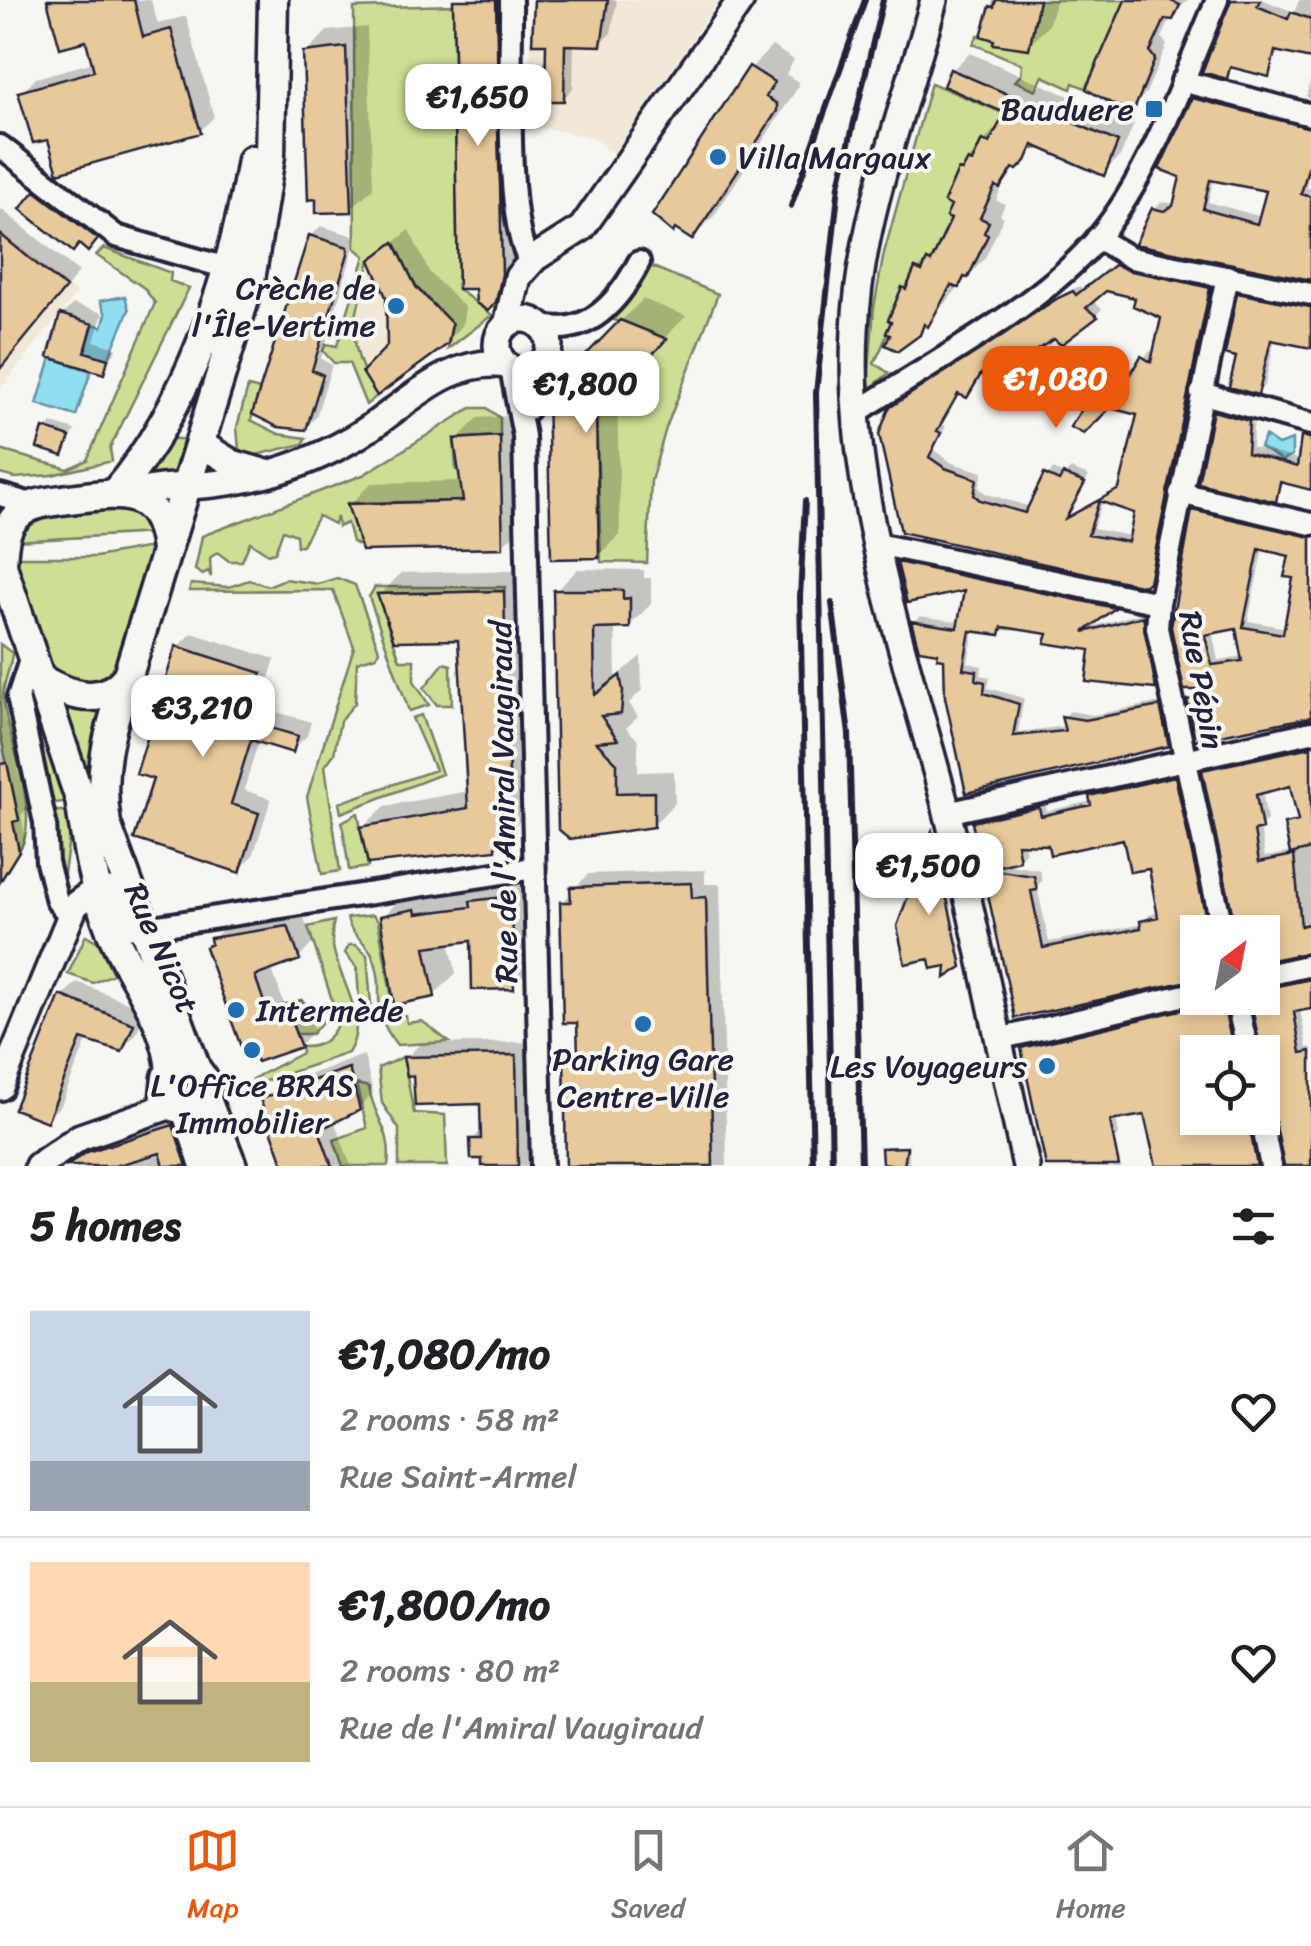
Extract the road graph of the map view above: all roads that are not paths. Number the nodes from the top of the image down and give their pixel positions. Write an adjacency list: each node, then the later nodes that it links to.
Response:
1 (257, 0): 13 (main road)
2 (273, 0): 26 (main road)
3 (511, 0): 12 (street)
4 (741, 0): 12 (street)
5 (1217, 0): 7 (street)
6 (934, 2): 23 (street)
7 (1182, 81): 8 (street); 10 (street)
8 (1311, 115)
9 (0, 146): 13 (street)
10 (1098, 238): 14 (street); 23 (street)
11 (639, 262): 16 (street)
12 (529, 266): 17 (street); 18 (street)
13 (228, 268): 30 (main road)
14 (1227, 276): 15 (street); 22 (street)
15 (1311, 294)
16 (582, 323): 17 (street); 19 (street)
17 (537, 324): 18 (street); 19 (street)
18 (503, 331): 20 (street); 21 (street)
19 (545, 358): 20 (street); 25 (street, Rue de l'Amiral Vaugiraud)
20 (509, 366): 21 (street); 25 (street, Rue de l'Amiral Vaugiraud)
21 (438, 379): 27 (street)
22 (1202, 393): 24 (street); 29 (street)
23 (854, 410): 34 (street)
24 (1311, 424)
25 (524, 436): 44 (street, Rue de l'Amiral Vaugiraud)
26 (201, 444): 27 (street); 28 (main road)
27 (264, 472): 28 (street)
28 (186, 488): 30 (street); 35 (main road)
29 (1180, 493): 33 (street); 37 (street)
30 (122, 494): 32 (main road); 35 (main road)
31 (0, 495): 32 (street)
32 (35, 505): 36 (main road)
33 (1311, 524)
34 (877, 544): 37 (street, Rue Pépin); 43 (street)
35 (166, 554): 40 (main road)
36 (1, 555): 38 (main road)
37 (1159, 603): 42 (street, Rue Pépin)
38 (8, 604): 39 (main road)
39 (37, 667): 40 (main road); 45 (main road, Rue Nicot); 46 (street)
40 (128, 675): 48 (main road, Rue Nicot)
41 (1311, 732): 42 (street)
42 (1186, 758): 43 (street); 47 (street, Rue Pépin)
43 (947, 812): 53 (street)
44 (534, 868): 48 (street); 60 (street, Rue de l'Amiral Vaugiraud)
45 (97, 888): 46 (street); 50 (street); 55 (main road, Rue Nicot)
46 (68, 914): 54 (street)
47 (1218, 915)
48 (146, 928): 50 (main road, Rue Nicot)
49 (1311, 965): 51 (street)
50 (160, 969): 55 (main road, Rue Nicot)
51 (1280, 972)
52 (1180, 996): 53 (street)
53 (998, 1038): 61 (street)
54 (0, 1087)
55 (186, 1090): 57 (street); 58 (main road, Rue Nicot); 59 (main road, Rue Nicot)
56 (1265, 1135): 62 (street)
57 (38, 1166)
58 (206, 1166)
59 (232, 1166)
60 (542, 1166)
61 (1026, 1166)
62 (1272, 1166)

